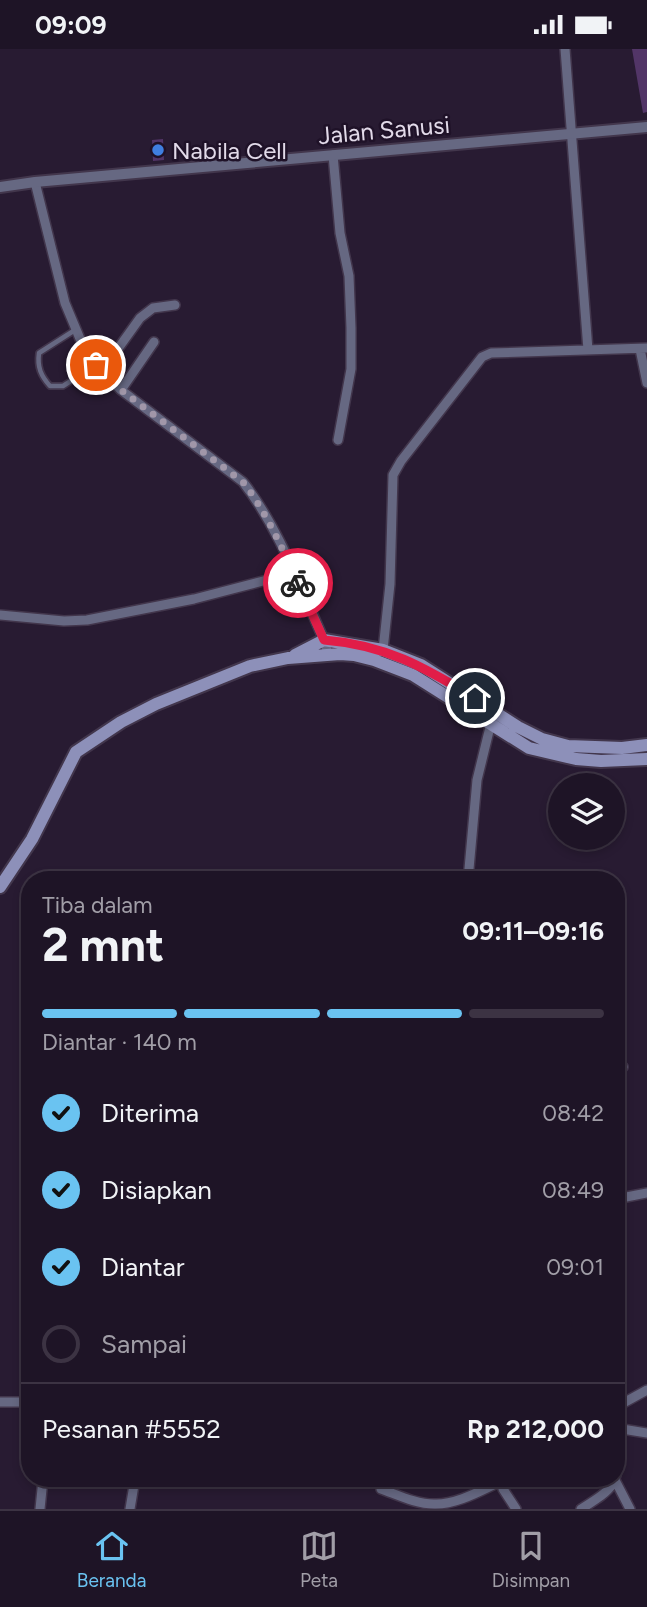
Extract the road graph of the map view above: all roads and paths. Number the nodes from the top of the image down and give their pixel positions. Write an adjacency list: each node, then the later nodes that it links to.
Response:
1 (565, 49): 3 (street)
2 (647, 127): 3 (street, Jalan Sanusi)
3 (570, 134): 4 (street, Jalan Sanusi); 11 (street)
4 (333, 155): 5 (street, Jalan Sanusi); 15 (street)
5 (35, 182): 6 (street, Jalan Sanusi); 8 (street)
6 (0, 187)
7 (175, 305): 12 (street)
8 (75, 331): 12 (street); 12 (lane)
9 (154, 342): 14 (street)
10 (644, 348): 11 (street); 13 (street)
11 (588, 351): 19 (street)
12 (99, 368): 14 (street)
13 (647, 383)
14 (121, 390): 16 (street)
15 (338, 440)
16 (294, 573): 17 (street); 18 (street)
17 (0, 615)
18 (324, 640): 19 (main road); 20 (street); 21 (main road)
19 (383, 650): 23 (main road)
20 (328, 655): 21 (main road); 22 (main road)
21 (288, 659): 26 (main road)
22 (491, 723): 24 (main road); 25 (street)
23 (647, 745)
24 (647, 759)
25 (469, 871)
26 (0, 887)
27 (647, 1193): 28 (street)
28 (625, 1197)
29 (647, 1390): 32 (street)
30 (0, 1402): 31 (street)
31 (21, 1402)
32 (625, 1403)
33 (625, 1429): 34 (street)
34 (647, 1433)
35 (42, 1487): 43 (street)
36 (134, 1487): 44 (street)
37 (488, 1487): 40 (street)
38 (612, 1487): 42 (street)
39 (619, 1487): 47 (street)
40 (381, 1489)
41 (503, 1489): 45 (street)
42 (595, 1505): 46 (street)
43 (40, 1509)
44 (130, 1509)
45 (516, 1509)
46 (581, 1509)
47 (630, 1509)

